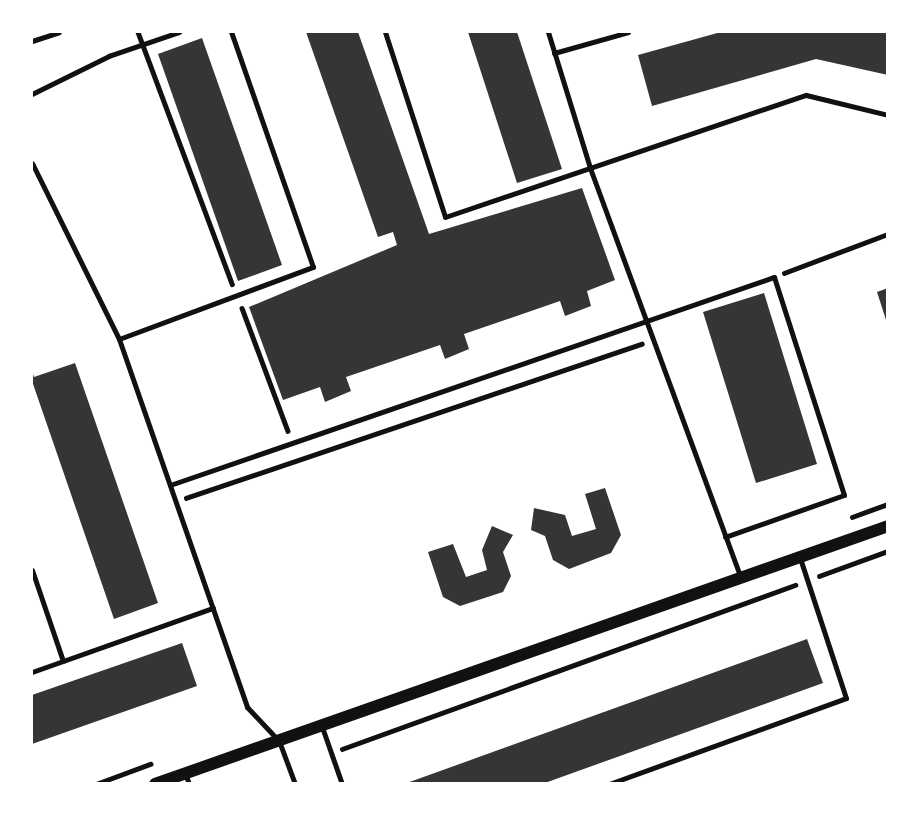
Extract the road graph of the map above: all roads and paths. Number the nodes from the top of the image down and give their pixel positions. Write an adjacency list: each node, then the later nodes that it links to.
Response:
1 (59, 32): 8 (lane)
2 (138, 32): 9 (path)
3 (179, 32): 9 (path)
4 (231, 32): 17 (lane)
5 (385, 32): 14 (lane)
6 (548, 32): 10 (lane)
7 (628, 32): 10 (lane)
8 (32, 41)
9 (142, 44): 11 (path); 17 (path)
10 (554, 53): 14 (lane)
11 (32, 94)
12 (887, 115): 14 (lane)
13 (32, 163): 19 (lane)
14 (590, 168): 18 (lane)
15 (887, 234): 16 (path)
16 (774, 277): 18 (lane); 25 (lane)
17 (237, 295): 19 (lane); 21 (path)
18 (646, 322): 20 (lane); 21 (lane)
19 (119, 339): 22 (lane)
20 (652, 340): 23 (path); 25 (lane)
21 (292, 442): 22 (lane)
22 (170, 485): 23 (lane)
23 (175, 501): 31 (lane)
24 (887, 526): 27 (street)
25 (725, 537): 29 (lane)
26 (887, 551): 30 (path)
27 (800, 558): 29 (street); 30 (lane)
28 (32, 570): 32 (lane)
29 (741, 579): 34 (street)
30 (807, 580): 36 (path); 41 (lane)
31 (213, 608): 32 (lane); 35 (lane)
32 (63, 661): 33 (lane)
33 (32, 672)
34 (322, 726): 35 (street); 36 (lane)
35 (279, 741): 37 (street); 39 (lane)
36 (331, 753): 40 (lane)
37 (187, 778): 38 (street)
38 (155, 783)
39 (295, 783)
40 (342, 783)
41 (609, 783)

